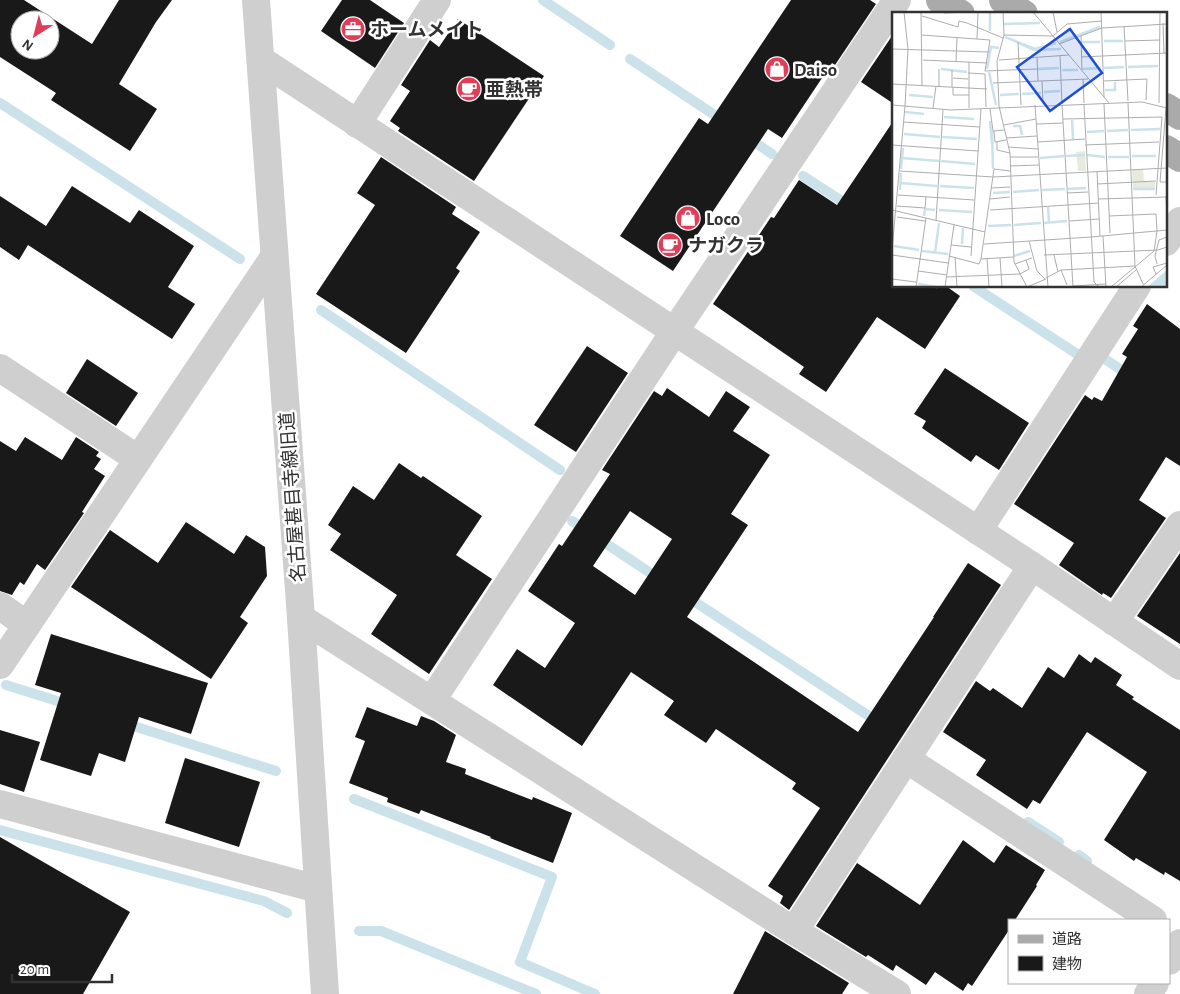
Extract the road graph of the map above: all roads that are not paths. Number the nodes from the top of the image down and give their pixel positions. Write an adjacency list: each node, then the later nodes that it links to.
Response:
1 (256, 0): 8 (street, 名古屋甚目寺線旧道)
2 (437, 0): 11 (street)
3 (896, 0): 18 (street)
4 (940, 0): 6 (main road)
5 (1003, 0): 7 (main road)
6 (958, 12)
7 (1021, 12)
8 (261, 60): 11 (street); 16 (street, 名古屋甚目寺線旧道)
9 (1168, 108): 10 (main road)
10 (1180, 116)
11 (357, 124): 18 (street)
12 (1168, 150): 13 (main road)
13 (1180, 158)
14 (1180, 221): 15 (street)
15 (1168, 239)
16 (274, 257): 20 (street); 25 (street, 名古屋甚目寺線旧道)
17 (1137, 288): 22 (street)
18 (674, 332): 22 (street); 30 (street)
19 (0, 368): 20 (street)
20 (138, 459): 27 (street)
21 (1180, 525): 26 (street)
22 (978, 531): 23 (street)
23 (1032, 566): 26 (street); 31 (street)
24 (0, 606): 27 (street)
25 (301, 618): 30 (street); 33 (street, 名古屋甚目寺線旧道)
26 (1114, 622): 29 (street)
27 (27, 625): 28 (street)
28 (0, 666)
29 (1180, 666)
30 (432, 700): 35 (street)
31 (906, 759): 34 (street); 35 (street)
32 (0, 804): 33 (street)
33 (318, 889): 38 (street, 名古屋甚目寺線旧道)
34 (1151, 919)
35 (794, 931): 39 (street)
36 (1180, 943): 37 (street)
37 (1170, 959)
38 (325, 994)
39 (897, 994)

